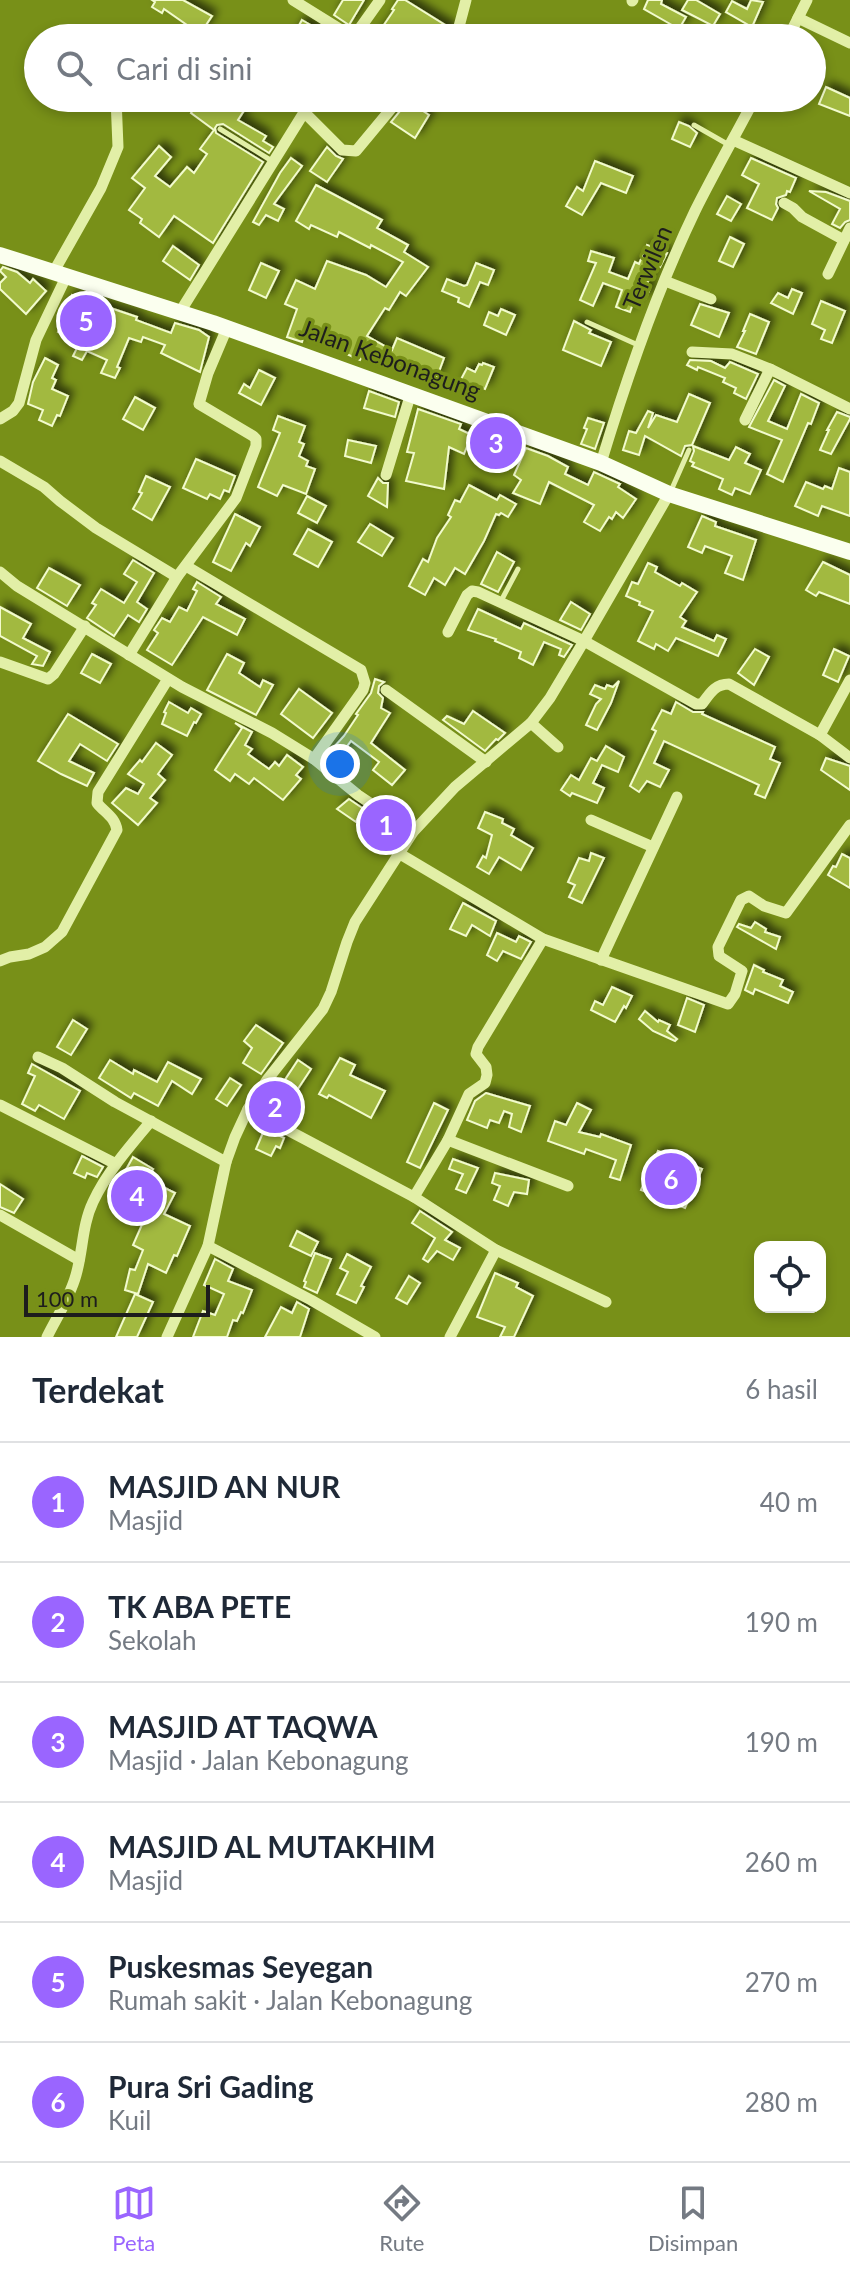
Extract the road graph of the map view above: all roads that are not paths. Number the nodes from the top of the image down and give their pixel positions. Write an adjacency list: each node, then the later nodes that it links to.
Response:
1 (293, 0): 6 (street)
2 (380, 0): 7 (street)
3 (466, 0): 8 (street)
4 (807, 0): 5 (street)
5 (798, 18): 9 (street); 10 (street)
6 (331, 24)
7 (363, 24)
8 (460, 24)
9 (795, 24)
10 (810, 24)
11 (826, 31): 12 (street)
12 (850, 43)
13 (117, 112): 27 (street)
14 (304, 112): 15 (street); 20 (street)
15 (388, 112)
16 (748, 112): 19 (street, Terwilen)
17 (694, 125): 19 (lane)
18 (220, 129): 20 (lane)
19 (731, 143): 21 (street); 28 (street, Terwilen)
20 (273, 162): 30 (street)
21 (850, 193)
22 (784, 203): 24 (street)
23 (850, 228): 24 (street)
24 (844, 240): 26 (street)
25 (0, 255): 27 (main road, Jalan Kebonagung)
26 (828, 274)
27 (60, 275): 30 (main road, Jalan Kebonagung); 38 (street)
28 (665, 281): 29 (street); 33 (street, Terwilen)
29 (711, 299)
30 (180, 312): 32 (main road, Jalan Kebonagung)
31 (587, 322): 33 (lane)
32 (227, 328): 36 (main road, Jalan Kebonagung); 46 (street)
33 (639, 345): 42 (street, Terwilen)
34 (692, 352): 35 (street)
35 (770, 369): 37 (street); 39 (street)
36 (411, 393): 42 (main road, Jalan Kebonagung); 43 (street)
37 (850, 409)
38 (0, 419)
39 (745, 420)
40 (689, 450): 44 (lane)
41 (0, 461): 49 (street)
42 (601, 463): 44 (main road, Jalan Kebonagung)
43 (386, 475)
44 (669, 494): 45 (main road, Jalan Kebonagung); 53 (street)
45 (850, 552)
46 (186, 566): 49 (street); 63 (street)
47 (518, 569): 50 (lane)
48 (0, 572): 51 (street)
49 (177, 577): 54 (street)
50 (501, 602): 52 (street); 53 (street)
51 (85, 626): 54 (street); 55 (street)
52 (448, 632)
53 (584, 641): 59 (street); 60 (street)
54 (129, 655): 56 (street)
55 (1, 664)
56 (168, 679): 63 (street); 73 (street)
57 (850, 680): 60 (street)
58 (386, 690): 64 (street)
59 (531, 723): 61 (street); 64 (street)
60 (820, 735): 62 (street)
61 (558, 747)
62 (850, 758)
63 (314, 759): 68 (street)
64 (486, 762): 68 (street)
65 (677, 797): 69 (street)
66 (591, 820): 69 (street)
67 (850, 825): 72 (street)
68 (413, 832): 70 (street)
69 (653, 847): 72 (street)
70 (400, 854): 71 (street); 76 (street)
71 (543, 939): 72 (street); 78 (street)
72 (601, 960)
73 (0, 961)
74 (38, 1057): 77 (street)
75 (0, 1105): 80 (street)
76 (248, 1109): 79 (street); 82 (street)
77 (151, 1121): 79 (street); 80 (street)
78 (448, 1140): 81 (street); 82 (street)
79 (226, 1162): 84 (street)
80 (116, 1164): 86 (street)
81 (568, 1186)
82 (414, 1197): 85 (street)
83 (0, 1215): 86 (street)
84 (208, 1246): 89 (street); 90 (street)
85 (496, 1250): 87 (street); 91 (street)
86 (79, 1260): 88 (street)
87 (606, 1302)
88 (47, 1337)
89 (167, 1337)
90 (375, 1337)
91 (450, 1337)

